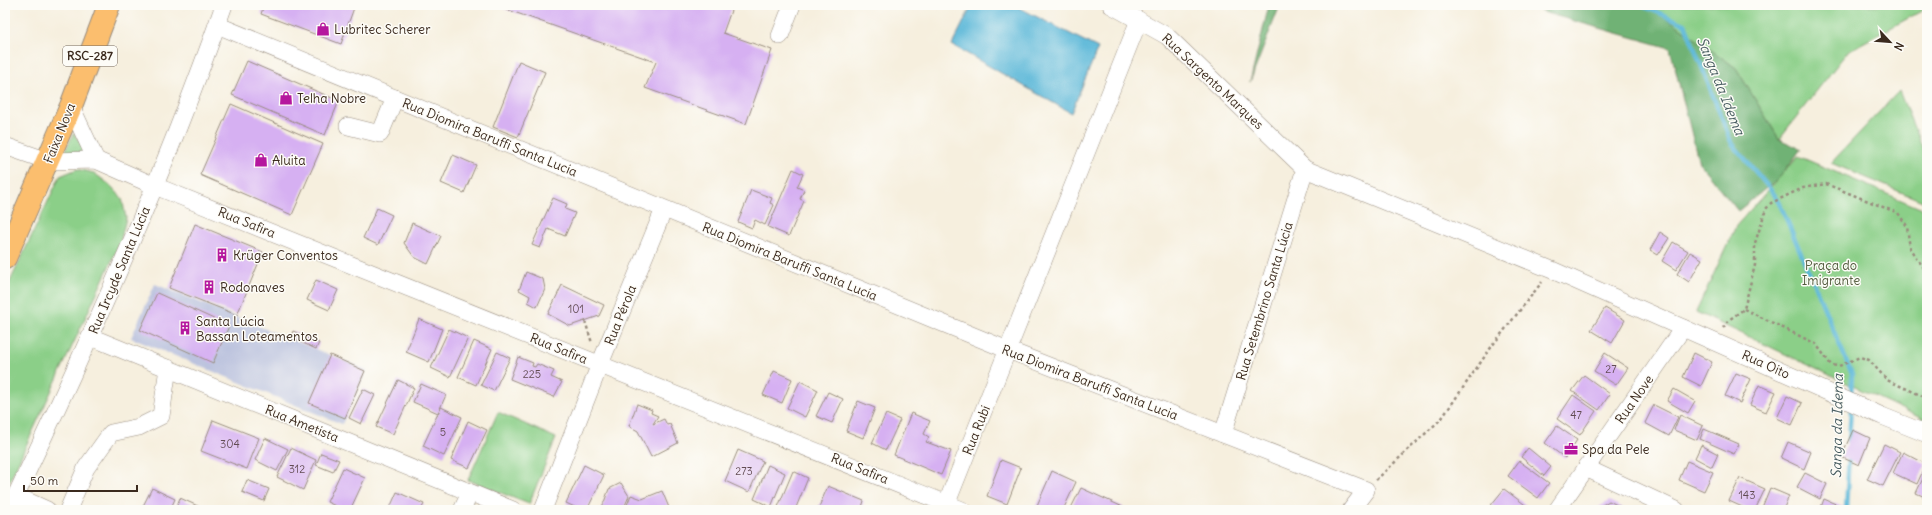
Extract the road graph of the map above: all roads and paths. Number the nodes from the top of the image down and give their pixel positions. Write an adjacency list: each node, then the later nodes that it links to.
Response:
1 (109, 5): 9 (highway, Faixa Nova / RSC-287)
2 (224, 5): 6 (street, Rua Ircyde Santa Lúcia)
3 (792, 5): 7 (street)
4 (1111, 5): 5 (street, Rua Sargento Marques)
5 (1139, 20): 14 (street, Rua Sargento Marques); 26 (street, Rua Rubi)
6 (217, 25): 8 (street, Rua Diomira Baruffi Santa Lucia); 15 (street, Rua Ircyde Santa Lúcia)
7 (780, 36)
8 (395, 98): 10 (street); 16 (street, Rua Diomira Baruffi Santa Lucia)
9 (71, 106): 12 (street); 13 (highway, Faixa Nova / RSC-287)
10 (348, 126)
11 (5, 146): 13 (street)
12 (96, 160): 13 (street); 15 (street, Rua Safira)
13 (48, 161): 17 (highway, Faixa Nova / RSC-287)
14 (1305, 169): 18 (street, Rua Oito); 30 (street, Rua Setembrino Santa Lúcia)
15 (155, 186): 23 (street, Rua Ircyde Santa Lúcia); 27 (street, Rua Safira)
16 (664, 209): 26 (street, Rua Diomira Baruffi Santa Lucia); 27 (street, Rua Pérola)
17 (5, 258)
18 (1552, 270): 22 (street, Rua Oito); 33 (path)
19 (1927, 272): 20 (path)
20 (1744, 309): 24 (path); 29 (path)
21 (585, 321): 25 (path)
22 (1683, 328): 24 (street, Rua Oito); 32 (street, Rua Nove)
23 (91, 337): 28 (street, Rua Ametista); 35 (street, Rua Ircyde Santa Lúcia)
24 (1714, 342): 31 (street, Rua Oito)
25 (592, 345)
26 (1008, 350): 30 (street, Rua Diomira Baruffi Santa Lucia); 36 (street, Rua Rubi)
27 (600, 364): 36 (street, Rua Safira); 41 (street, Rua Pérola)
28 (168, 368): 34 (street, Rua Ametista); 38 (street)
29 (1927, 398)
30 (1223, 434): 33 (street, Rua Diomira Baruffi Santa Lucia)
31 (1927, 434)
32 (1586, 468): 44 (street, Rua Nove); 45 (street)
33 (1366, 490): 43 (street)
34 (470, 493): 39 (street); 40 (street, Rua Ametista)
35 (13, 503): 37 (street)
36 (945, 507): 42 (street, Rua Safira)
37 (47, 510)
38 (68, 510)
39 (462, 510)
40 (513, 510)
41 (543, 510)
42 (962, 510)
43 (1351, 510)
44 (1557, 510)
45 (1676, 510)

